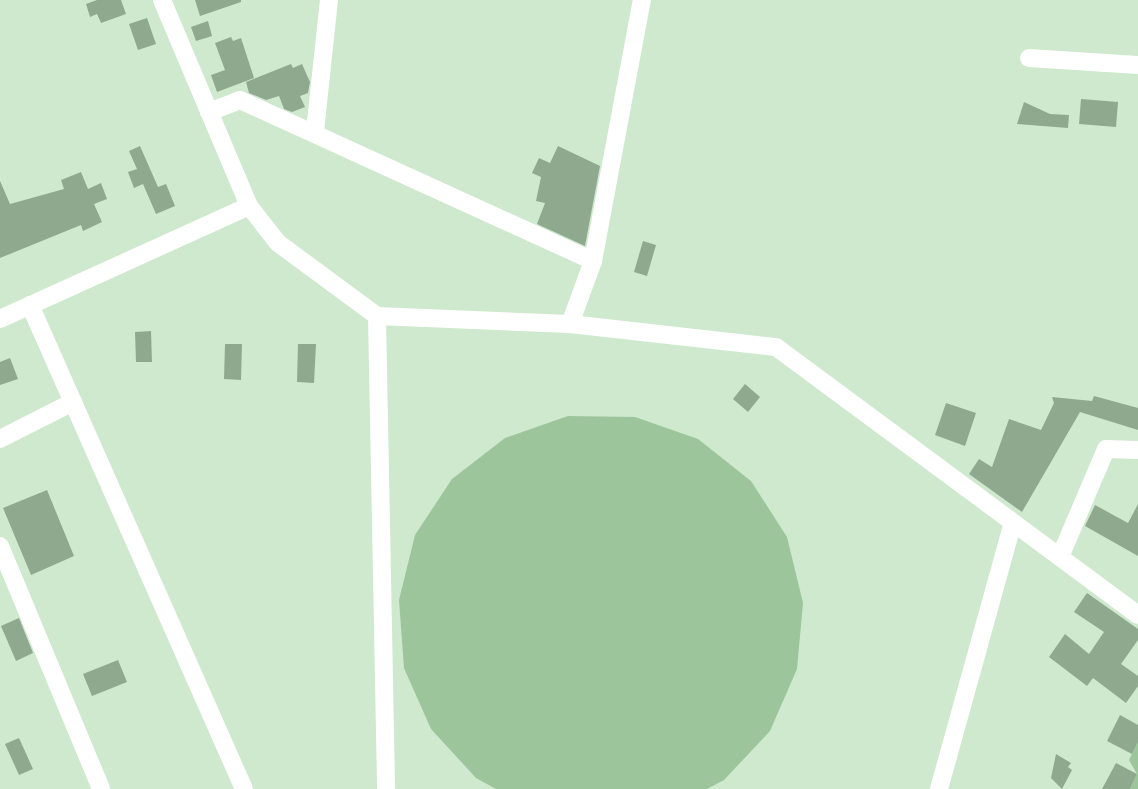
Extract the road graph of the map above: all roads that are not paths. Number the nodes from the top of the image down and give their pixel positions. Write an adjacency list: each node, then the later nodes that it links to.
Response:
1 (162, 0): 6 (street)
2 (329, 0): 7 (street)
3 (642, 0): 9 (street)
4 (1029, 58): 5 (street)
5 (1138, 65)
6 (209, 112): 7 (street); 8 (street)
7 (315, 131): 9 (street)
8 (249, 206): 10 (street); 11 (street)
9 (593, 261): 13 (street)
10 (30, 305): 12 (street); 14 (street)
11 (377, 316): 13 (street); 23 (street)
12 (0, 319)
13 (570, 324): 17 (street)
14 (73, 402): 15 (street); 22 (street)
15 (0, 439)
16 (1138, 450): 19 (street)
17 (1013, 523): 19 (street); 24 (street)
18 (0, 546): 21 (street)
19 (1060, 557): 20 (street)
20 (1138, 615)
21 (101, 789)
22 (244, 789)
23 (386, 789)
24 (939, 789)

